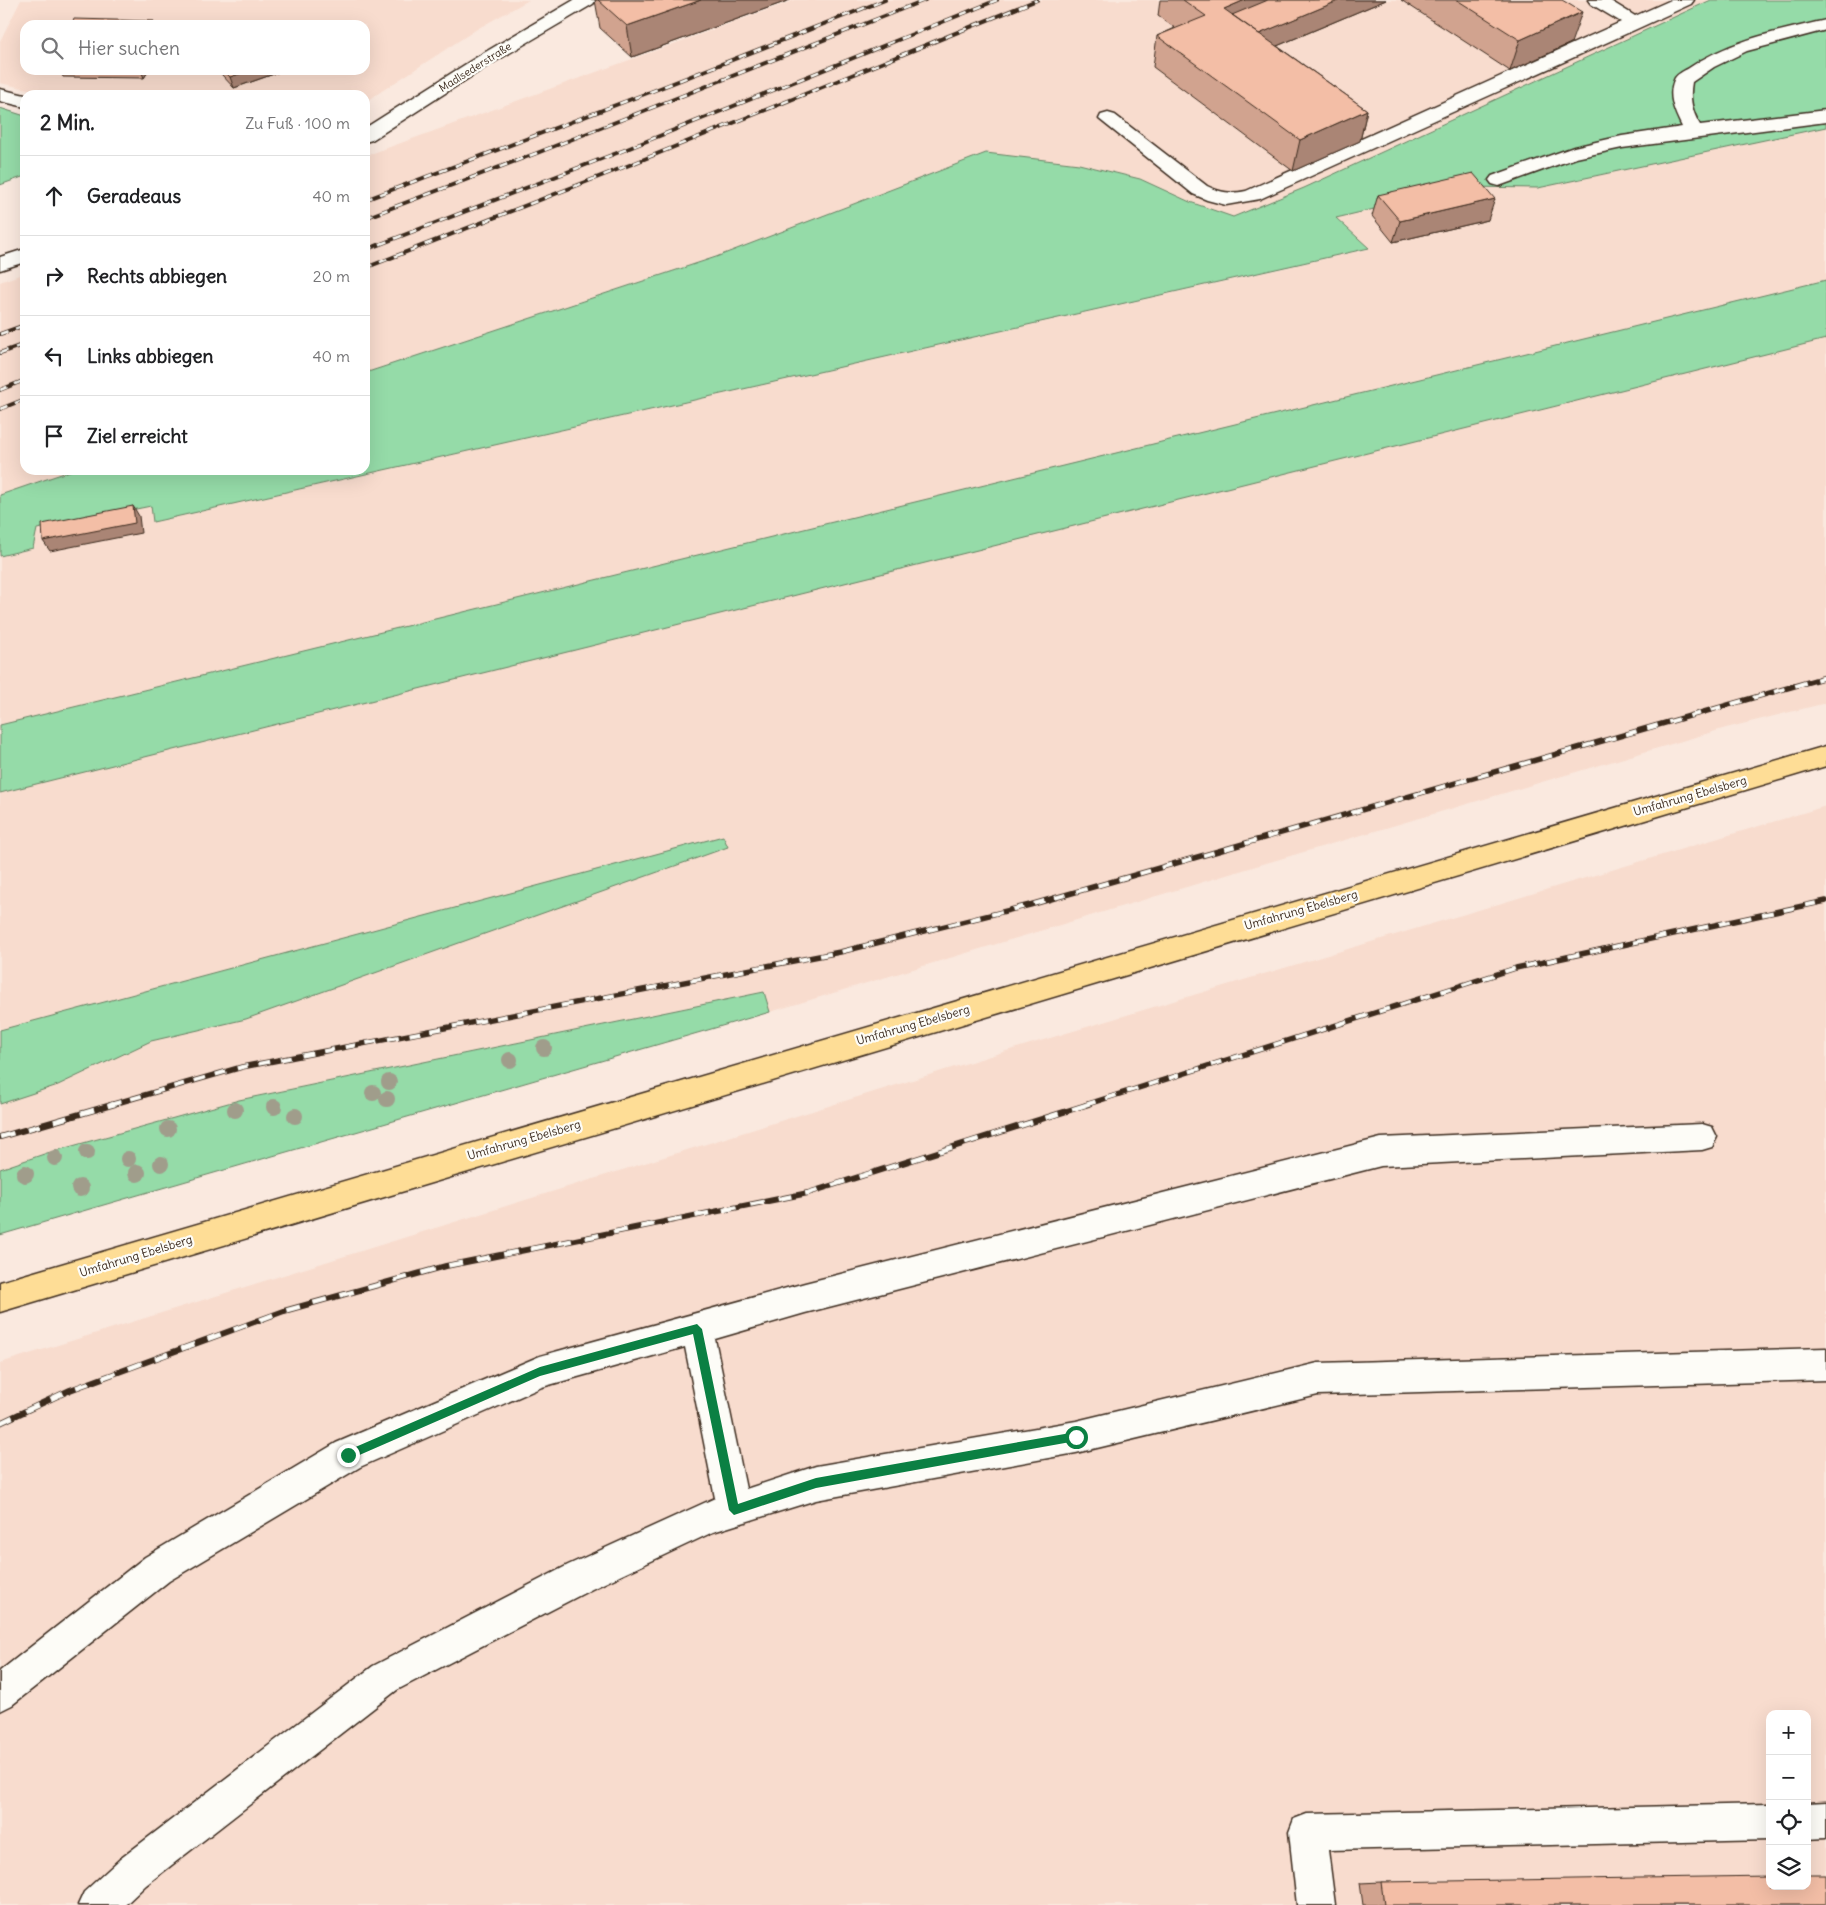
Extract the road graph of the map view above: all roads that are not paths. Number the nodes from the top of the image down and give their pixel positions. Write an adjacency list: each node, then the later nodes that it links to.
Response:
1 (588, 0): 11 (street, Madlsederstraße)
2 (1597, 0): 4 (street)
3 (1685, 0): 4 (street)
4 (1635, 23): 9 (street)
5 (1826, 25): 10 (street)
6 (0, 96): 7 (street)
7 (20, 100)
8 (1826, 116): 10 (street)
9 (1108, 119)
10 (1695, 132): 12 (street)
11 (370, 133)
12 (1500, 180)
13 (20, 257): 14 (street)
14 (0, 264)
15 (1826, 756): 17 (main road, Umfahrung Ebelsberg)
16 (1702, 1137): 18 (street)
17 (0, 1297)
18 (697, 1329): 20 (street); 21 (street)
19 (1826, 1364): 20 (street)
20 (734, 1510): 25 (street)
21 (0, 1693)
22 (1826, 1820): 23 (street)
23 (1811, 1821)
24 (1766, 1822): 26 (street)
25 (97, 1905)
26 (1316, 1905)

